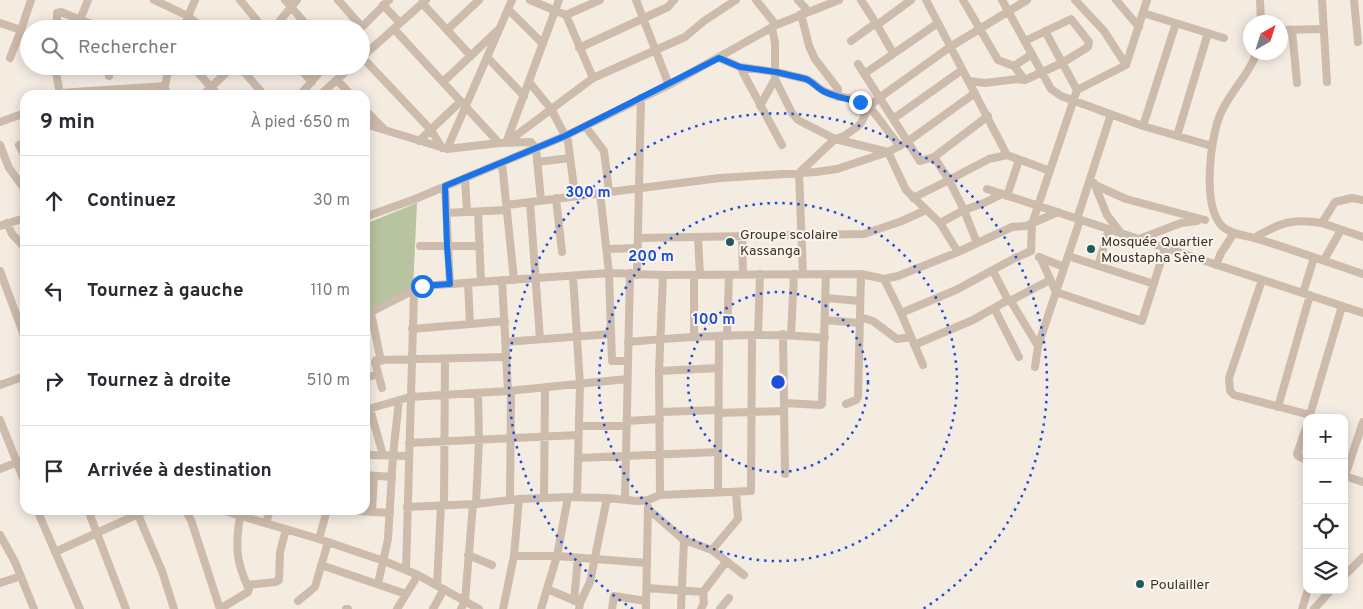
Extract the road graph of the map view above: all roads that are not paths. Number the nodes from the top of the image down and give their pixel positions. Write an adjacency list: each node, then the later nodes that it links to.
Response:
1 (88, 0): 44 (street)
2 (154, 0): 35 (street)
3 (195, 0): 42 (street)
4 (240, 0): 50 (street)
5 (297, 0): 32 (street)
6 (338, 0): 53 (street)
7 (479, 0): 65 (street)
8 (512, 0): 36 (street)
9 (530, 0): 37 (street)
10 (559, 0): 37 (street)
11 (600, 0): 43 (street)
12 (636, 0): 45 (street)
13 (674, 0): 45 (street)
14 (736, 0): 80 (street)
15 (756, 0): 60 (street)
16 (798, 0): 39 (street)
17 (839, 0): 34 (street)
18 (861, 0): 57 (street)
19 (911, 0): 57 (street)
20 (926, 0): 58 (street)
21 (963, 0): 66 (street)
22 (1002, 0): 38 (street)
23 (1027, 0): 38 (street)
24 (1075, 0): 91 (street)
25 (1116, 0): 61 (street)
26 (1260, 0): 41 (street)
27 (1322, 0): 63 (street)
28 (1354, 0): 75 (street)
29 (29, 1): 46 (street)
30 (1146, 1): 40 (street)
31 (424, 2): 59 (street); 65 (street)
32 (288, 3): 51 (street); 52 (street)
33 (386, 3): 54 (street); 59 (street)
34 (821, 3): 39 (street)
35 (169, 4): 42 (street)
36 (508, 9): 62 (street); 76 (street)
37 (555, 11): 43 (street); 76 (street)
38 (1009, 12): 66 (street); 74 (street)
39 (804, 13): 60 (street); 130 (street)
40 (1144, 13): 56 (street); 61 (street)
41 (1260, 15)
42 (188, 16): 48 (street); 49 (street)
43 (566, 16): 78 (street)
44 (77, 19): 47 (street)
45 (643, 19): 78 (street); 80 (street)
46 (24, 20)
47 (57, 20)
48 (186, 20)
49 (193, 20)
50 (257, 20)
51 (278, 20)
52 (302, 20)
53 (354, 20)
54 (369, 20)
55 (0, 23): 64 (street)
56 (1176, 23): 71 (street); 146 (street)
57 (876, 24): 73 (street); 81 (street)
58 (938, 24): 77 (street); 81 (street)
59 (397, 26): 79 (street); 111 (street)
60 (774, 26): 86 (street); 105 (street)
61 (1139, 27): 91 (street)
62 (500, 28): 83 (street); 84 (street)
63 (1324, 29): 68 (street); 113 (street)
64 (20, 30)
65 (447, 30): 83 (street)
66 (979, 30): 77 (street); 92 (street)
67 (1288, 30): 68 (street)
68 (1292, 30): 114 (street)
69 (1045, 31): 74 (street); 88 (street); 88 (street)
70 (20, 33): 85 (street)
71 (1208, 33): 72 (street); 150 (street)
72 (1224, 38)
73 (851, 41)
74 (1025, 41): 82 (street)
75 (1358, 42)
76 (543, 44): 112 (street)
77 (950, 47): 94 (street); 132 (street)
78 (579, 48): 106 (street)
79 (370, 50)
80 (655, 50): 106 (street); 115 (street)
81 (893, 53): 96 (street)
82 (1032, 54): 92 (street); 95 (street)
83 (471, 56): 111 (street)
84 (487, 57): 129 (street); 134 (street)
85 (10, 58)
86 (719, 58): 93 (street); 115 (street)
87 (1254, 60): 157 (street)
88 (1062, 63): 95 (street); 127 (street)
89 (858, 64): 96 (street)
90 (370, 65): 148 (street)
91 (1126, 65): 127 (street)
92 (1014, 66): 108 (street)
93 (740, 67): 105 (street); 135 (street)
94 (962, 70): 109 (street); 142 (street)
95 (1042, 72): 108 (street); 133 (street)
96 (864, 74): 132 (street)
97 (57, 75): 118 (street)
98 (167, 75): 116 (street)
99 (200, 75): 117 (street)
100 (224, 75): 117 (street)
101 (247, 75): 123 (street)
102 (306, 75): 110 (street)
103 (318, 75): 110 (street)
104 (342, 75): 107 (street)
105 (775, 76): 130 (street); 135 (street); 151 (street)
106 (594, 78): 137 (street)
107 (336, 80): 125 (street); 126 (street)
108 (1025, 80): 109 (street)
109 (969, 81): 128 (street)
110 (312, 82): 124 (street)
111 (443, 82): 134 (street)
112 (529, 82): 129 (street); 137 (street)
113 (1327, 82)
114 (1297, 83)
115 (669, 85): 131 (street)
116 (165, 86): 119 (street); 120 (street)
117 (211, 87): 121 (street); 122 (street)
118 (59, 90)
119 (126, 90)
120 (165, 90)
121 (208, 90)
122 (214, 90)
123 (260, 90)
124 (305, 90)
125 (325, 90)
126 (346, 90)
127 (1077, 90): 133 (street)
128 (975, 93): 141 (street); 154 (street)
129 (524, 96): 153 (street)
130 (838, 96): 136 (street)
131 (641, 98): 145 (street); 175 (street)
132 (880, 98): 136 (street); 142 (street)
133 (1074, 100): 138 (street); 167 (street)
134 (463, 104): 148 (street); 153 (street); 158 (street)
135 (760, 106): 156 (street)
136 (869, 107): 151 (street); 154 (street)
137 (551, 109): 149 (street); 153 (street)
138 (1111, 114): 146 (street); 169 (street)
139 (20, 115): 143 (street)
140 (370, 115): 147 (street)
141 (988, 116): 161 (street); 162 (street)
142 (893, 120): 154 (street)
143 (0, 122)
144 (370, 125): 147 (street)
145 (585, 126): 149 (street); 177 (street)
146 (1144, 126): 150 (street)
147 (383, 129): 152 (street)
148 (431, 130): 152 (street); 158 (street)
149 (565, 136): 159 (street); 163 (street)
150 (1177, 136): 157 (street)
151 (835, 138): 160 (street); 168 (street)
152 (420, 141): 158 (street)
153 (503, 143): 158 (street); 159 (street)
154 (903, 144): 160 (street); 162 (street)
155 (0, 145): 170 (street)
156 (782, 145)
157 (1212, 146): 195 (street)
158 (444, 149)
159 (536, 149): 165 (street); 166 (street)
160 (888, 152): 168 (street); 181 (street)
161 (1008, 155): 164 (street); 172 (street)
162 (934, 157): 172 (street)
163 (570, 158): 165 (street); 179 (street)
164 (1019, 160): 167 (street); 178 (street)
165 (537, 162): 182 (street)
166 (502, 163): 171 (street); 186 (street)
167 (1050, 171): 185 (street)
168 (800, 174): 175 (street); 207 (street)
169 (1091, 174): 173 (street); 194 (street)
170 (20, 178)
171 (465, 178): 174 (street); 189 (street)
172 (949, 180): 181 (street); 188 (street)
173 (1095, 185): 197 (street); 204 (street)
174 (445, 186): 192 (street); 193 (street)
175 (639, 188): 177 (street); 210 (street)
176 (987, 189): 178 (street)
177 (605, 192): 179 (street); 220 (street)
178 (1005, 195): 185 (street); 188 (street)
179 (576, 196): 180 (street)
180 (556, 198): 182 (street); 222 (street)
181 (913, 198): 187 (street)
182 (541, 200): 184 (street)
183 (1363, 200): 199 (street)
184 (530, 202): 186 (street); 246 (street)
185 (1038, 206): 191 (street); 200 (street)
186 (507, 208): 190 (street); 249 (street)
187 (926, 210): 198 (street); 207 (street)
188 (964, 210): 198 (street); 214 (street)
189 (467, 212): 190 (street); 192 (street)
190 (478, 212): 217 (street)
191 (1058, 212): 194 (street); 200 (street)
192 (446, 213): 216 (street)
193 (370, 215)
194 (1079, 219): 202 (street); 224 (street)
195 (1217, 219): 197 (street); 205 (street)
196 (20, 220): 201 (street)
197 (1205, 220): 212 (street)
198 (940, 223): 223 (street)
199 (1322, 223): 203 (street); 211 (street)
200 (1032, 224): 214 (street); 221 (street)
201 (4, 225): 213 (street)
202 (1109, 229): 204 (street); 229 (street)
203 (1341, 230): 209 (street); 227 (street)
204 (1120, 233): 212 (street)
205 (1234, 233): 211 (street); 228 (street)
206 (742, 236): 207 (street); 208 (street); 235 (street)
207 (802, 236): 238 (street)
208 (698, 237): 210 (street); 243 (street)
209 (1363, 237)
210 (638, 238): 218 (street)
211 (1254, 238): 225 (street)
212 (1138, 239): 219 (street)
213 (20, 243)
214 (977, 243): 223 (street)
215 (420, 246): 216 (street)
216 (447, 246): 217 (street); 254 (street)
217 (480, 246): 252 (street)
218 (638, 248): 220 (street); 234 (street)
219 (1165, 248): 228 (street); 255 (street)
220 (607, 250): 233 (street)
221 (1031, 251): 226 (street); 232 (street)
222 (562, 252)
223 (958, 252): 247 (street)
224 (1068, 256): 229 (street); 230 (street)
225 (1314, 258): 227 (street); 258 (street)
226 (1041, 259): 230 (street); 250 (street)
227 (1324, 260): 241 (street)
228 (1216, 265): 251 (street)
229 (1098, 266): 255 (street)
230 (1064, 267): 257 (street)
231 (0, 271): 272 (street)
232 (993, 271): 261 (street); 264 (street)
233 (609, 273): 234 (street); 245 (street); 274 (street)
234 (633, 274): 242 (street); 285 (street)
235 (743, 274): 236 (street); 244 (street)
236 (760, 274): 237 (street); 275 (street)
237 (794, 274): 238 (street); 276 (street)
238 (803, 274): 239 (street)
239 (826, 274): 240 (street); 259 (street)
240 (861, 274): 247 (street); 260 (street)
241 (1363, 274)
242 (663, 275): 243 (street); 283 (street)
243 (697, 275): 244 (street); 279 (street)
244 (729, 275): 278 (street)
245 (573, 276): 246 (street); 277 (street)
246 (536, 278): 249 (street); 282 (street)
247 (884, 279): 264 (street)
248 (502, 280): 249 (street); 252 (street); 270 (street)
249 (514, 280)
250 (1050, 280): 257 (street); 261 (street)
251 (1262, 280): 258 (street); 312 (street)
252 (481, 282): 253 (street)
253 (468, 283): 254 (street); 271 (street)
254 (450, 284): 256 (street)
255 (1154, 284): 257 (street)
256 (414, 291): 265 (street); 273 (street)
257 (1056, 292): 287 (street)
258 (1306, 294): 262 (street); 312 (street)
259 (826, 298): 260 (street); 267 (street)
260 (860, 301): 268 (street)
261 (1009, 301): 263 (street); 287 (street)
262 (1342, 306): 266 (street); 318 (street)
263 (994, 308): 286 (street); 289 (street)
264 (901, 312): 280 (street)
265 (370, 313)
266 (1363, 313)
267 (825, 320): 268 (street); 281 (street)
268 (860, 320): 280 (street); 311 (street)
269 (370, 321): 292 (street)
270 (504, 321): 271 (street); 284 (street)
271 (470, 324): 273 (street)
272 (20, 325)
273 (412, 328): 291 (street)
274 (611, 334): 277 (street); 293 (street)
275 (755, 335): 276 (street); 278 (street); 316 (street)
276 (787, 335): 281 (street); 313 (street)
277 (577, 336): 282 (street); 302 (street)
278 (723, 336): 279 (street); 296 (street)
279 (694, 337): 283 (street)
280 (911, 337): 286 (street)
281 (825, 338): 313 (street)
282 (540, 339): 284 (street)
283 (662, 339): 285 (street); 297 (street)
284 (506, 342): 288 (street)
285 (628, 342): 293 (street)
286 (914, 345): 294 (street)
287 (1038, 346): 295 (street)
288 (506, 357): 290 (street); 306 (street)
289 (1019, 357)
290 (445, 359): 291 (street); 308 (street)
291 (412, 360): 292 (street); 309 (street)
292 (381, 361): 298 (street)
293 (628, 361): 301 (street)
294 (923, 365)
295 (1035, 367)
296 (719, 368): 297 (street); 315 (street)
297 (660, 371): 320 (street)
298 (378, 374): 299 (street); 305 (street)
299 (370, 376)
300 (20, 378): 303 (street)
301 (627, 379): 302 (street); 323 (street)
302 (580, 384): 304 (street); 324 (street)
303 (0, 386)
304 (545, 387): 306 (street); 326 (street)
305 (382, 388)
306 (510, 391): 307 (street); 328 (street)
307 (478, 393): 308 (street); 329 (street)
308 (444, 395): 309 (street); 330 (street)
309 (410, 397): 310 (street); 332 (street)
310 (399, 400): 314 (street); 337 (street)
311 (846, 404)
312 (1278, 406): 317 (street)
313 (784, 407): 316 (street); 347 (street)
314 (370, 408)
315 (719, 411): 316 (street); 320 (street); 333 (street)
316 (751, 412): 354 (street)
317 (1303, 414)
318 (1310, 414)
319 (370, 415): 336 (street)
320 (660, 416): 323 (street); 334 (street)
321 (0, 420): 343 (street)
322 (1363, 422): 331 (street)
323 (627, 423): 324 (street); 339 (street)
324 (579, 426): 325 (street)
325 (579, 435): 326 (street); 340 (street)
326 (544, 436): 328 (street); 358 (street)
327 (1303, 437): 341 (street)
328 (511, 438): 329 (street); 362 (street)
329 (479, 440): 330 (street); 364 (street)
330 (444, 442): 332 (street); 365 (street)
331 (1360, 442): 344 (street)
332 (409, 443): 338 (street)
333 (718, 452): 334 (street); 353 (street)
334 (660, 454): 339 (street); 355 (street)
335 (370, 455): 336 (street)
336 (383, 455): 337 (street)
337 (393, 455): 338 (street); 351 (street)
338 (409, 456): 366 (street)
339 (626, 456): 340 (street); 361 (street)
340 (578, 458): 357 (street)
341 (1303, 458)
342 (20, 461): 343 (street)
343 (16, 462): 345 (street); 346 (street)
344 (1348, 468)
345 (0, 469)
346 (20, 471)
347 (784, 474)
348 (370, 476): 349 (street)
349 (374, 476): 351 (street); 368 (street)
350 (1348, 476): 352 (street)
351 (392, 477): 369 (street)
352 (1363, 482)
353 (718, 492): 354 (street); 355 (street)
354 (736, 492): 386 (street)
355 (660, 495): 363 (street)
356 (568, 497): 357 (street); 358 (street); 390 (street)
357 (577, 497): 359 (street)
358 (544, 498): 360 (street)
359 (608, 498): 361 (street); 393 (street)
360 (518, 499): 362 (street); 389 (street)
361 (625, 499): 363 (street)
362 (510, 500): 364 (street)
363 (648, 500): 367 (street)
364 (474, 504): 365 (street); 388 (street)
365 (442, 505): 366 (street); 407 (street)
366 (408, 507): 399 (street)
367 (648, 509): 384 (street); 396 (street)
368 (372, 512): 369 (street)
369 (390, 513): 394 (street)
370 (39, 515): 387 (street)
371 (90, 515): 381 (street)
372 (131, 515): 381 (street)
373 (138, 515): 425 (street)
374 (188, 515): 420 (street)
375 (235, 515): 378 (street)
376 (269, 515): 379 (street)
377 (326, 515): 383 (street)
378 (240, 517): 379 (street); 406 (street)
379 (266, 524): 380 (street)
380 (286, 529): 383 (street); 406 (street)
381 (97, 533): 387 (street); 424 (street)
382 (0, 535): 403 (street)
383 (319, 539): 385 (street)
384 (684, 540): 386 (street); 410 (street)
385 (328, 542): 394 (street); 397 (street)
386 (712, 550): 395 (street)
387 (55, 552): 423 (street)
388 (468, 554): 398 (street); 417 (street)
389 (514, 556): 390 (street); 430 (street)
390 (558, 556): 392 (street); 408 (street)
391 (1363, 557): 400 (street)
392 (578, 558): 393 (street); 418 (street)
393 (595, 559): 396 (street); 418 (street)
394 (384, 561): 399 (street); 405 (street)
395 (726, 562): 402 (street); 411 (street)
396 (647, 563): 409 (street)
397 (321, 565): 405 (street); 416 (street)
398 (492, 565)
399 (406, 570): 401 (street)
400 (1348, 572)
401 (418, 575): 407 (street); 412 (street)
402 (744, 575)
403 (21, 576): 404 (street); 422 (street)
404 (0, 583)
405 (378, 584): 412 (street)
406 (247, 585): 420 (street)
407 (440, 587): 417 (street); 427 (street)
408 (547, 588): 418 (street); 431 (street)
409 (647, 588): 410 (street); 419 (street)
410 (682, 591): 411 (street); 433 (street)
411 (703, 592): 421 (street)
412 (406, 594): 426 (street)
413 (1307, 594): 435 (street)
414 (1327, 594): 436 (street)
415 (729, 598): 434 (street)
416 (298, 601)
417 (465, 601): 428 (street); 429 (street)
418 (578, 604)
419 (646, 605): 432 (street)
420 (218, 608)
421 (703, 608)
422 (34, 609)
423 (80, 609)
424 (126, 609)
425 (174, 609)
426 (397, 609)
427 (433, 609)
428 (461, 609)
429 (480, 609)
430 (502, 609)
431 (541, 609)
432 (612, 609)
433 (681, 609)
434 (720, 609)
435 (1302, 609)
436 (1314, 609)

